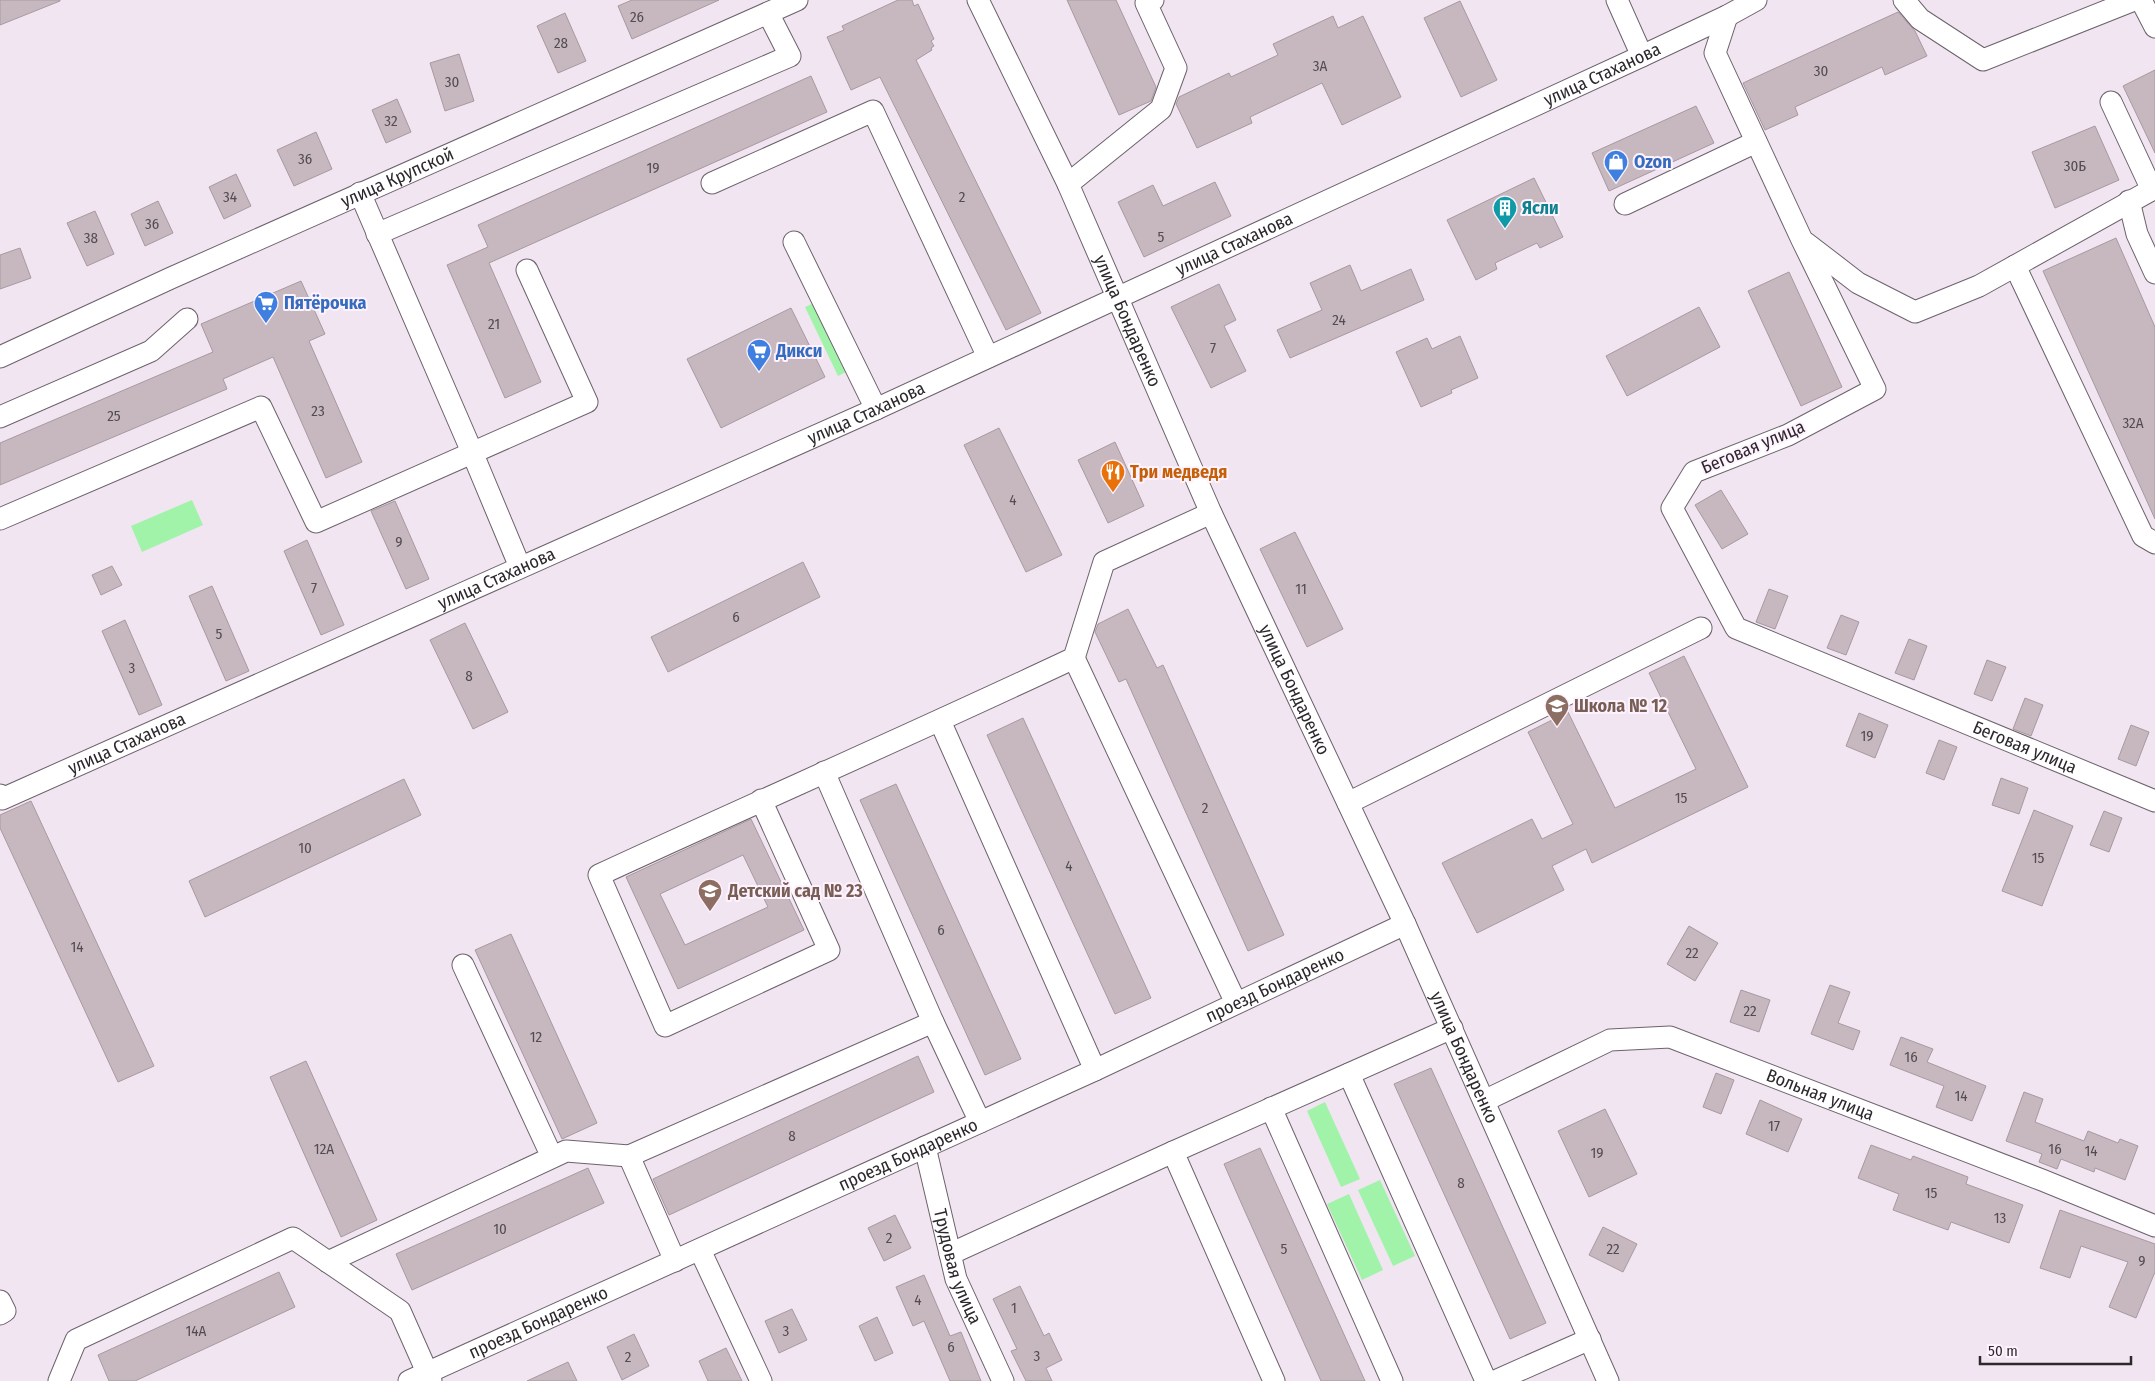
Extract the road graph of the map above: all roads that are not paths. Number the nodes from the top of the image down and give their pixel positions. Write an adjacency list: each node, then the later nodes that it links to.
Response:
1 (796, 0): 10 (street, улица Крупской)
2 (978, 0): 16 (street, улица Бондаренко)
3 (1153, 0): 16 (street)
4 (1617, 0): 12 (street)
5 (1756, 0): 9 (street, улица Стаханова)
6 (1904, 0): 7 (street)
7 (2134, 0)
8 (2141, 0): 11 (street)
9 (1724, 8): 12 (street, улица Стаханова); 14 (street, Беговая улица)
10 (768, 13): 18 (street, улица Крупской); 21 (street)
11 (2155, 27)
12 (1642, 56): 27 (street, улица Стаханова)
13 (2111, 102): 17 (street)
14 (1756, 142): 20 (street); 22 (street, Беговая улица)
15 (712, 183): 30 (street)
16 (1068, 184): 27 (street, улица Бондаренко)
17 (2153, 189): 19 (street)
18 (360, 193): 21 (street); 29 (street, улица Крупской)
19 (2129, 201): 24 (street); 26 (street)
20 (1625, 204)
21 (377, 234): 33 (street)
22 (1802, 240): 24 (street); 44 (street, Беговая улица)
23 (794, 242): 31 (street)
24 (2015, 266): 36 (street)
25 (527, 270): 33 (street)
26 (2155, 272)
27 (1118, 298): 30 (street, улица Стаханова); 34 (street, улица Бондаренко)
28 (187, 319): 32 (street)
29 (0, 357)
30 (988, 357): 31 (street, улица Стаханова)
31 (876, 408): 37 (street, улица Стаханова)
32 (0, 417)
33 (472, 452): 35 (street); 37 (street)
34 (1211, 513): 39 (street); 45 (street, улица Бондаренко)
35 (0, 519)
36 (2155, 543)
37 (520, 567): 42 (street, улица Стаханова)
38 (1701, 628): 45 (street)
39 (1074, 658): 40 (street); 48 (street)
40 (940, 721): 41 (street); 51 (street)
41 (824, 772): 43 (street); 49 (street)
42 (1, 797)
43 (761, 800): 43 (street)
44 (2155, 801)
45 (1348, 803): 46 (street, улица Бондаренко)
46 (1405, 924): 48 (street, проезд Бондаренко); 50 (street, улица Бондаренко)
47 (463, 965): 59 (street)
48 (1236, 1003): 51 (street, проезд Бондаренко)
49 (933, 1022): 55 (street); 58 (street)
50 (1452, 1028): 52 (street); 53 (street, улица Бондаренко)
51 (1095, 1070): 55 (street, проезд Бондаренко)
52 (1349, 1074): 54 (street); 75 (street)
53 (1484, 1101): 60 (street, Вольная улица); 67 (street, улица Бондаренко)
54 (1271, 1108): 57 (street); 74 (street)
55 (980, 1122): 56 (street, проезд Бондаренко)
56 (926, 1147): 61 (street, проезд Бондаренко); 62 (street, Трудовая улица)
57 (1173, 1152): 62 (street); 73 (street)
58 (630, 1156): 59 (street); 63 (street)
59 (552, 1157): 64 (street)
60 (2155, 1226)
61 (700, 1250): 63 (street, проезд Бондаренко); 71 (street)
62 (950, 1254): 72 (street, Трудовая улица)
63 (675, 1261): 68 (street, проезд Бондаренко)
64 (328, 1262): 68 (street); 69 (street)
65 (0, 1301): 66 (street)
66 (0, 1314)
67 (1590, 1339): 76 (street); 77 (street, улица Бондаренко)
68 (429, 1377): 70 (street, проезд Бондаренко)
69 (59, 1381)
70 (409, 1381)
71 (761, 1381)
72 (1003, 1381)
73 (1274, 1381)
74 (1392, 1381)
75 (1486, 1381)
76 (1495, 1381)
77 (1608, 1381)

